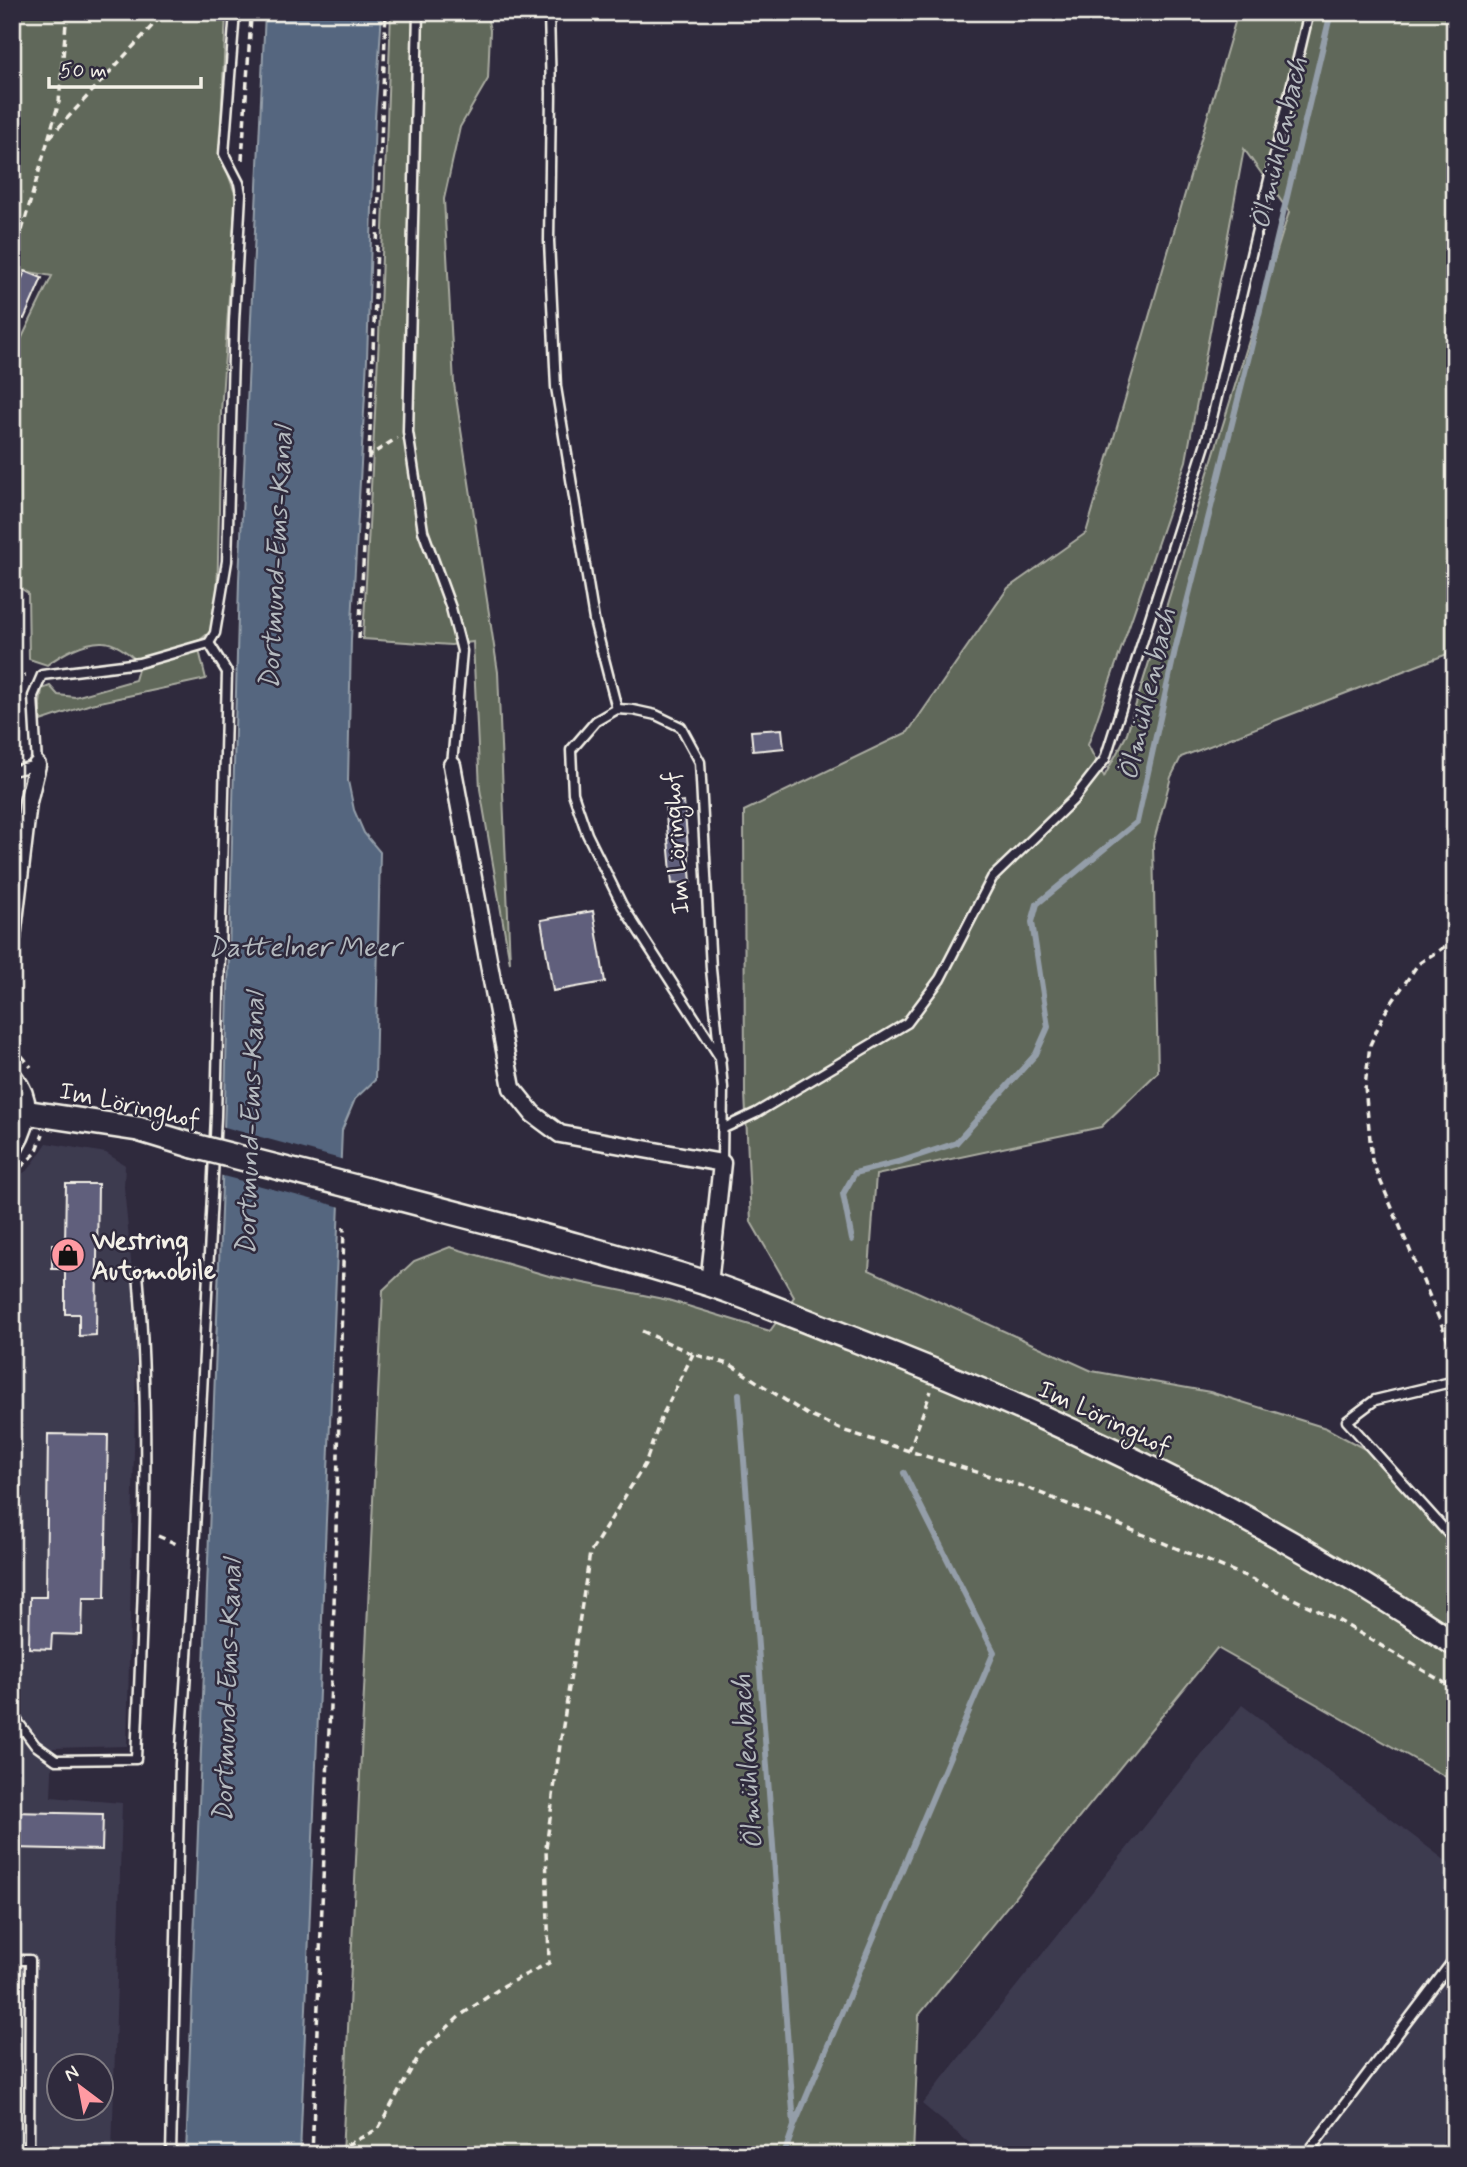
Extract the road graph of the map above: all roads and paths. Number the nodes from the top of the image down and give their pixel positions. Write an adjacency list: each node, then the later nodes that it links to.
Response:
1 (67, 12): 9 (path)
2 (165, 12): 9 (path)
3 (235, 12): 10 (lane)
4 (251, 12): 10 (path)
5 (386, 12): 15 (path)
6 (418, 12): 14 (lane)
7 (549, 12): 18 (lane)
8 (1309, 12): 27 (lane)
9 (49, 138): 12 (path)
10 (239, 183): 17 (lane)
11 (12, 237): 12 (path)
12 (18, 245): 13 (path)
13 (12, 265)
14 (408, 432): 15 (path); 20 (lane)
15 (369, 456): 16 (path)
16 (359, 639)
17 (209, 643): 19 (lane); 41 (lane)
18 (617, 709): 24 (lane, Im Löringhof); 24 (lane, Im Löringhof)
19 (37, 765): 21 (lane); 22 (street)
20 (452, 765): 29 (street)
21 (12, 771)
22 (12, 938)
23 (1455, 940): 35 (path)
24 (721, 1059): 27 (lane, Im Löringhof)
25 (12, 1080): 26 (street)
26 (24, 1112): 28 (street); 32 (street, Im Löringhof, bridge)
27 (724, 1128): 29 (lane, Im Löringhof)
28 (12, 1145)
29 (722, 1163): 32 (street, Im Löringhof)
30 (344, 1227): 47 (path)
31 (138, 1273): 39 (lane)
32 (709, 1284): 36 (street, Im Löringhof)
33 (642, 1331): 34 (path)
34 (693, 1354): 38 (path); 47 (path)
35 (1455, 1356)
36 (937, 1373): 38 (path); 42 (street, Im Löringhof)
37 (1455, 1381): 40 (lane)
38 (909, 1451): 43 (path)
39 (146, 1531): 41 (path); 44 (lane)
40 (1455, 1541)
41 (194, 1551): 49 (lane)
42 (1455, 1644)
43 (1455, 1689)
44 (12, 1714)
45 (1455, 1958): 50 (lane)
46 (12, 1960): 48 (lane)
47 (312, 2153)
48 (29, 2155)
49 (171, 2155)
50 (1306, 2155)

